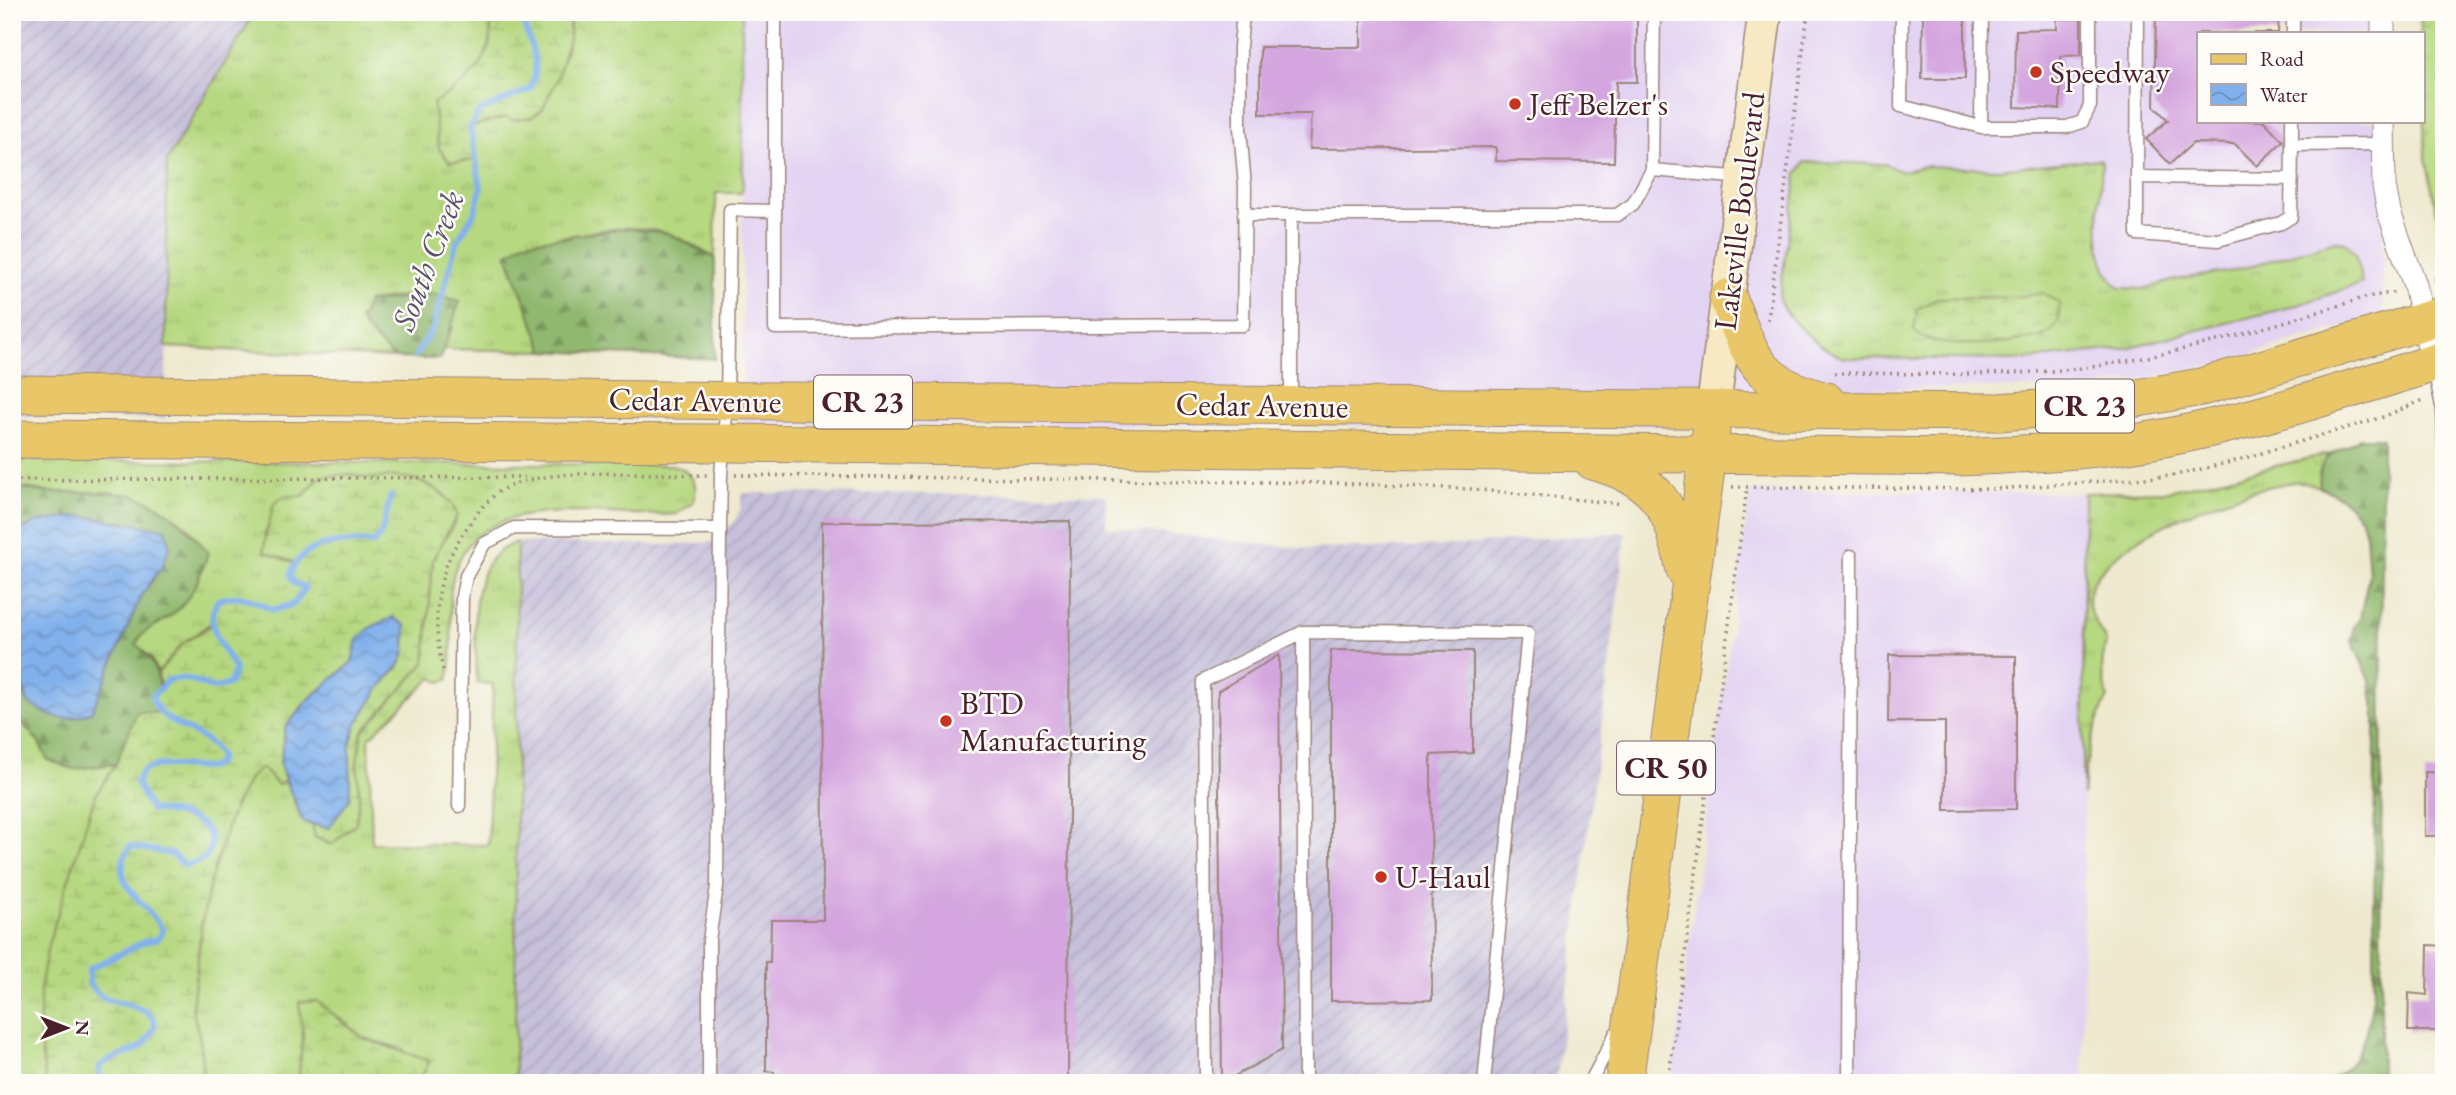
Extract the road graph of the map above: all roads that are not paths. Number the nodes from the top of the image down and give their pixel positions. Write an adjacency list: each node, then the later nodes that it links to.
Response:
1 (775, 12): 22 (lane)
2 (1243, 12): 23 (lane)
3 (1654, 12): 18 (lane)
4 (1765, 12): 20 (street, Lakeville Boulevard)
5 (1902, 12): 15 (lane)
6 (1982, 12): 15 (lane)
7 (2090, 12): 15 (lane)
8 (2138, 12): 19 (lane)
9 (2293, 12): 11 (lane)
10 (2383, 12): 12 (street)
11 (2293, 32)
12 (2383, 32)
13 (2292, 122): 16 (lane)
14 (2383, 122): 17 (street)
15 (1981, 127)
16 (2292, 145): 17 (lane); 21 (lane)
17 (2383, 145): 26 (street)
18 (1652, 170): 20 (lane); 24 (lane)
19 (2137, 177): 21 (lane); 21 (lane)
20 (1744, 178): 25 (street, Lakeville Boulevard)
21 (2292, 180)
22 (775, 211): 23 (lane); 29 (lane)
23 (1244, 215): 24 (lane)
24 (1290, 215): 30 (lane)
25 (1728, 298): 31 (street, Lakeville Boulevard); 33 (main road)
26 (2433, 318): 27 (street); 33 (main road, CR 23)
27 (2438, 362): 32 (lane); 38 (main road, CR 23)
28 (12, 394): 29 (main road, Cedar Avenue / CR 23)
29 (727, 401): 30 (main road, Cedar Avenue / CR 23); 37 (lane)
30 (1292, 406): 31 (main road, Cedar Avenue / CR 23)
31 (1713, 410): 33 (main road, CR 23); 38 (main road, CR 50)
32 (2443, 410): 35 (lane)
33 (1865, 411)
34 (12, 439): 37 (main road, Cedar Avenue / CR 23)
35 (2444, 440)
36 (1562, 452): 37 (main road, Cedar Avenue / CR 23); 38 (main road, Cedar Avenue / CR 23); 41 (main road)
37 (722, 459): 39 (lane)
38 (1706, 469): 41 (main road, CR 50)
39 (720, 529): 43 (lane); 45 (lane)
40 (1851, 556): 51 (lane)
41 (1690, 591): 44 (main road, CR 50)
42 (1303, 632): 46 (lane); 47 (lane); 48 (lane)
43 (459, 806)
44 (1635, 991): 49 (lane); 50 (main road, CR 50)
45 (709, 1083)
46 (1206, 1083)
47 (1305, 1083)
48 (1483, 1083)
49 (1590, 1083)
50 (1624, 1083)
51 (1849, 1083)

